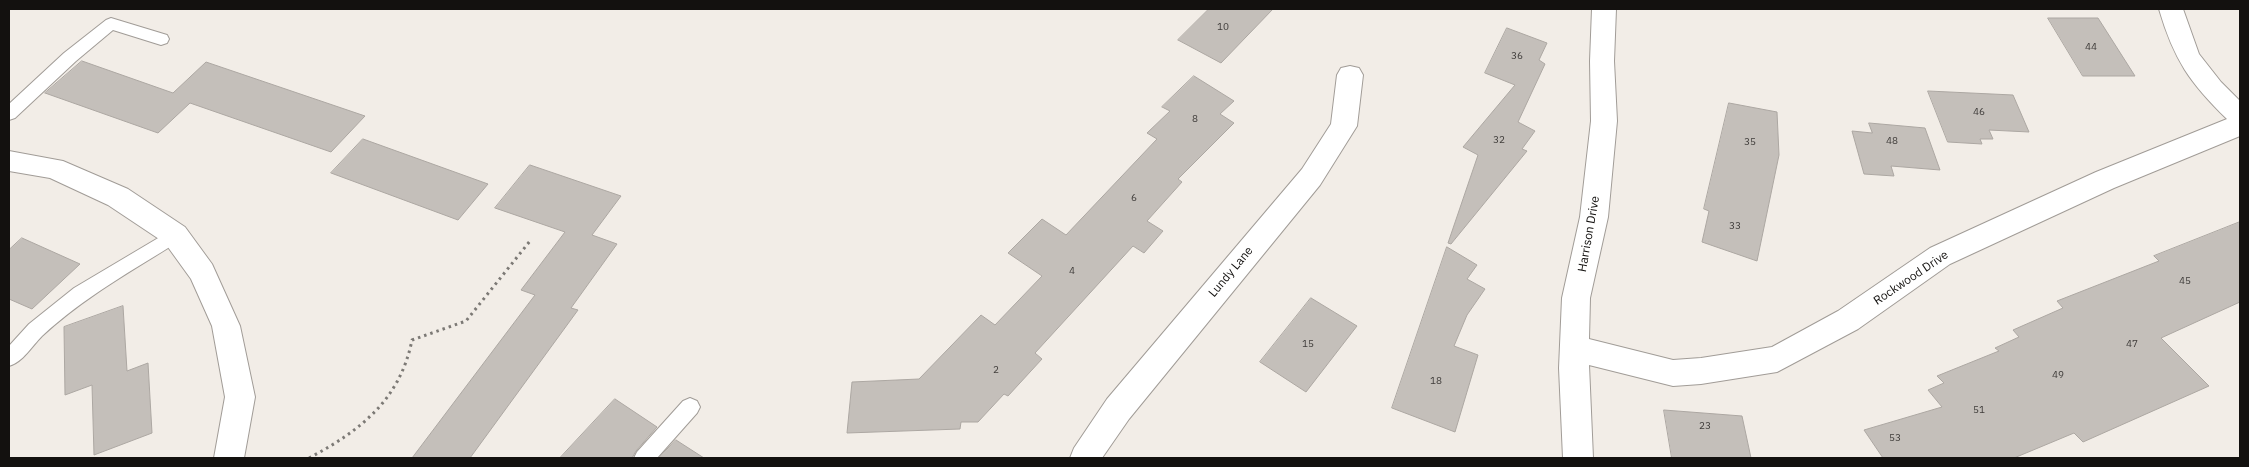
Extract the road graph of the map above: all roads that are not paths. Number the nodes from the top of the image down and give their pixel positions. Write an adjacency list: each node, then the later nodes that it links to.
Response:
1 (1604, 9): 10 (street, Harrison Drive)
2 (2171, 9): 6 (street)
3 (161, 39): 5 (lane)
4 (1350, 75): 15 (street, Lundy Lane)
5 (9, 114)
6 (2240, 116)
7 (2240, 124): 10 (street, Rockwood Drive)
8 (9, 161): 9 (street)
9 (175, 235): 11 (lane); 13 (street)
10 (1574, 348): 16 (street, Harrison Drive)
11 (9, 358)
12 (690, 407): 14 (lane)
13 (229, 458)
14 (644, 458)
15 (1085, 458)
16 (1578, 458)

